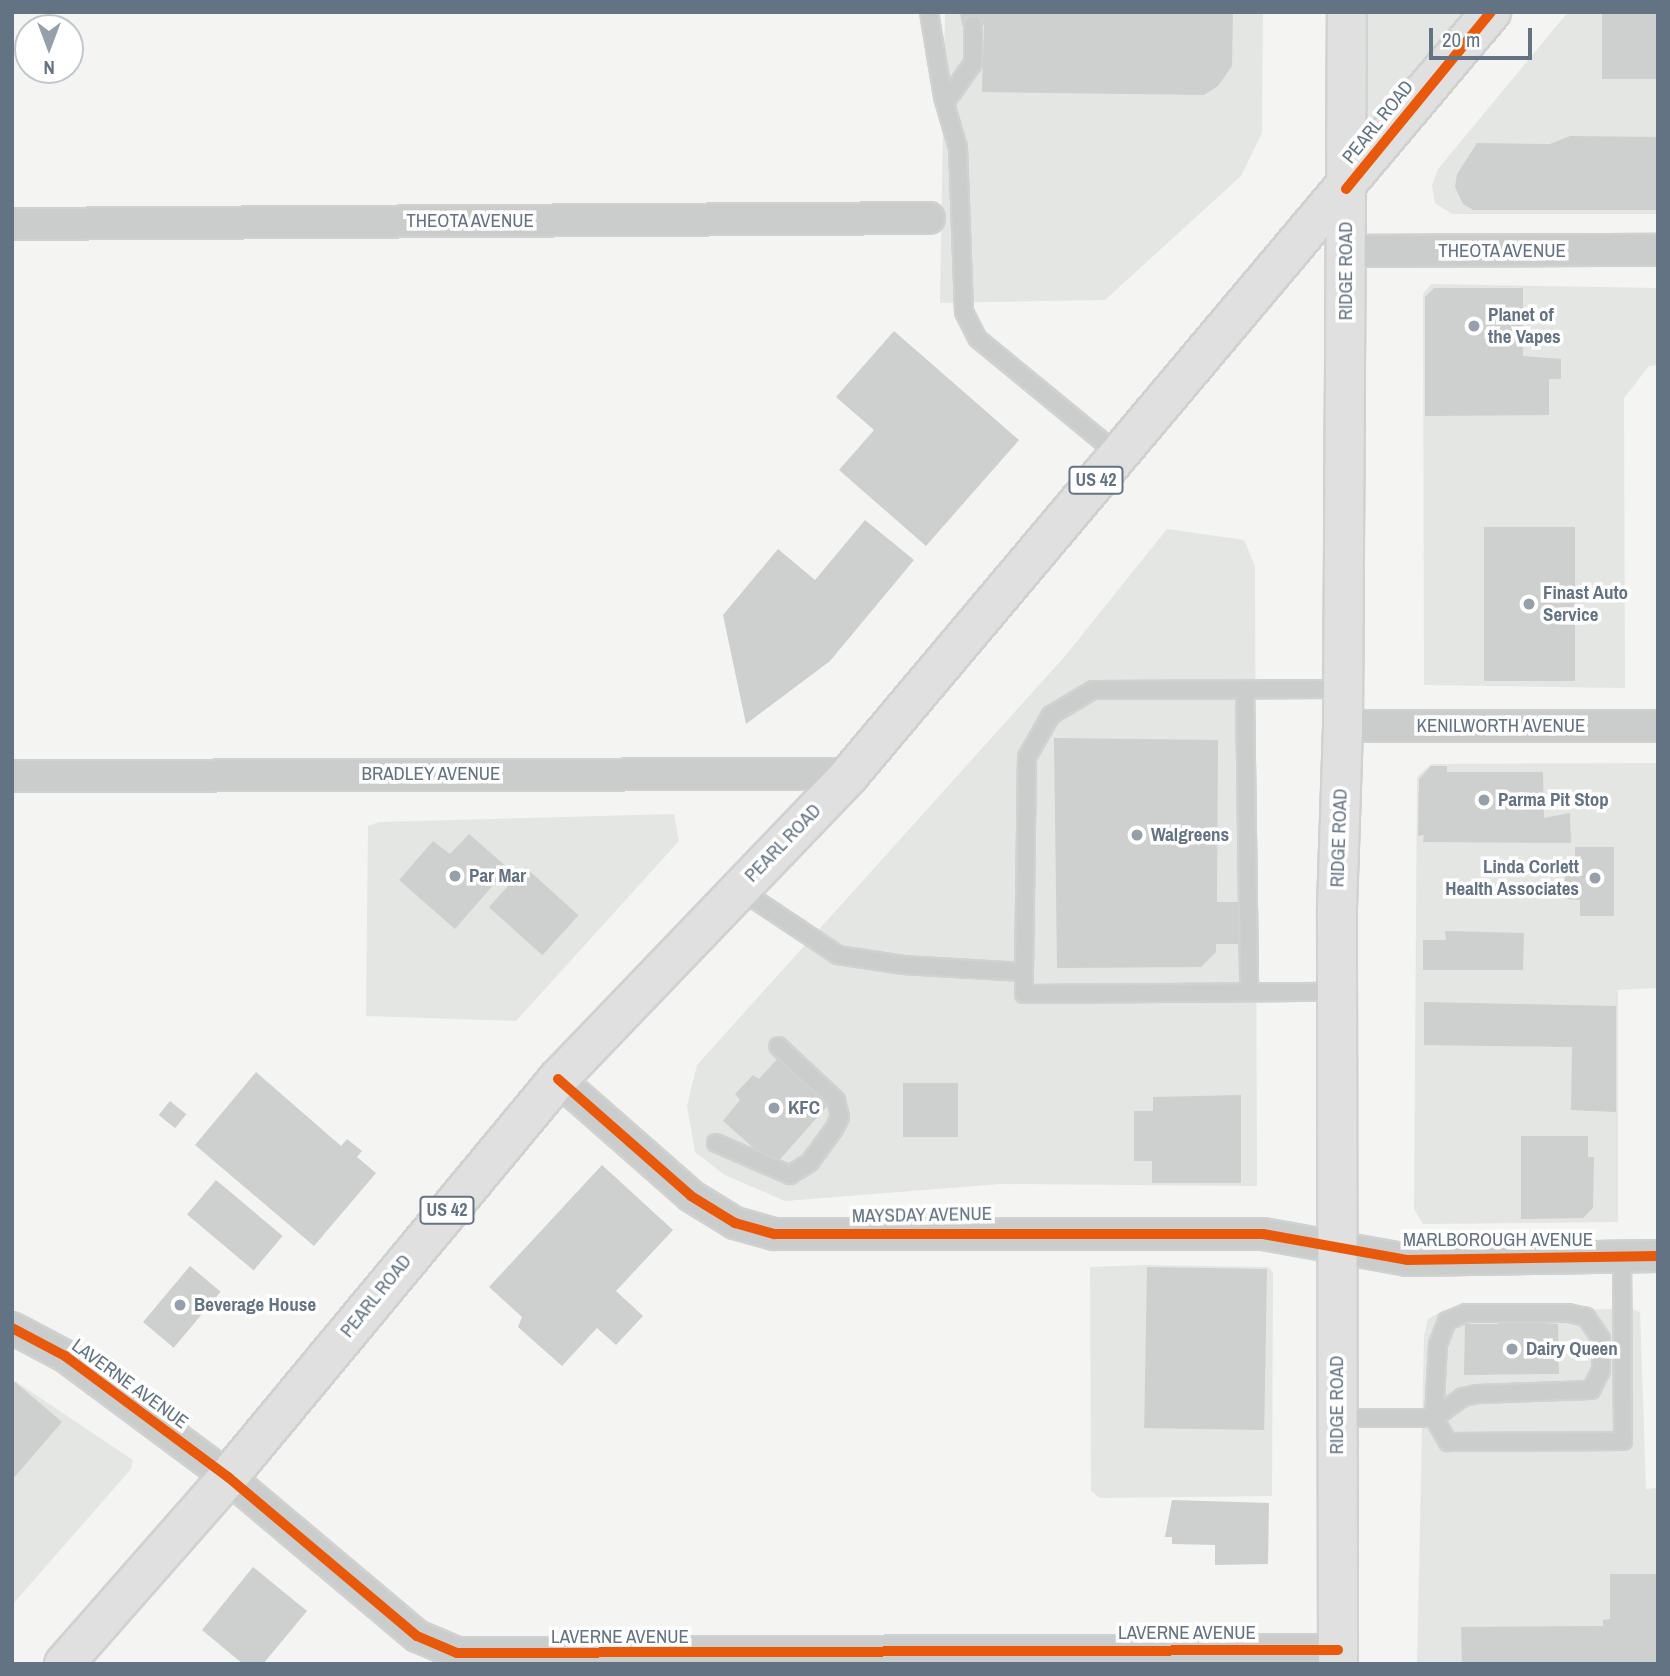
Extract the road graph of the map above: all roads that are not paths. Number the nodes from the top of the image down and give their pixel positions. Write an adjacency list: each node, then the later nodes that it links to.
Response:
1 (929, 12): 5 (lane)
2 (1347, 12): 6 (main road, RIDGE ROAD)
3 (1491, 12): 6 (main road, PEARL ROAD / US 42)
4 (973, 26): 5 (lane)
5 (945, 103): 11 (lane)
6 (1346, 189): 10 (main road, RIDGE ROAD); 11 (main road, PEARL ROAD / US 42)
7 (929, 218): 8 (street, THEOTA AVENUE)
8 (12, 224)
9 (1658, 250): 10 (street, THEOTA AVENUE)
10 (1346, 251): 13 (main road, RIDGE ROAD)
11 (1118, 454): 15 (main road, PEARL ROAD / US 42)
12 (1245, 689): 13 (lane); 18 (lane); 19 (lane)
13 (1343, 708): 14 (street, KENILWORTH AVENUE); 20 (main road, RIDGE ROAD)
14 (1658, 726)
15 (850, 774): 16 (street, BRADLEY AVENUE); 17 (main road, PEARL ROAD / US 42)
16 (12, 776)
17 (739, 889): 18 (lane); 22 (main road, PEARL ROAD / US 42)
18 (1024, 972): 19 (lane)
19 (1249, 992): 20 (lane)
20 (1337, 992): 24 (main road, RIDGE ROAD)
21 (778, 1046): 23 (lane)
22 (558, 1079): 24 (street, MAYSDAY AVENUE); 30 (main road, PEARL ROAD / US 42)
23 (716, 1143)
24 (1338, 1250): 26 (street, MARLBOROUGH AVENUE); 28 (main road, RIDGE ROAD)
25 (1658, 1256): 26 (street, MARLBOROUGH AVENUE)
26 (1622, 1257): 29 (lane)
27 (12, 1328): 30 (street, LAVERNE AVENUE)
28 (1337, 1418): 29 (lane); 31 (main road, RIDGE ROAD)
29 (1434, 1418): 29 (lane)
30 (228, 1478): 31 (street, LAVERNE AVENUE); 32 (main road, PEARL ROAD / US 42)
31 (1338, 1657)
32 (64, 1664)

